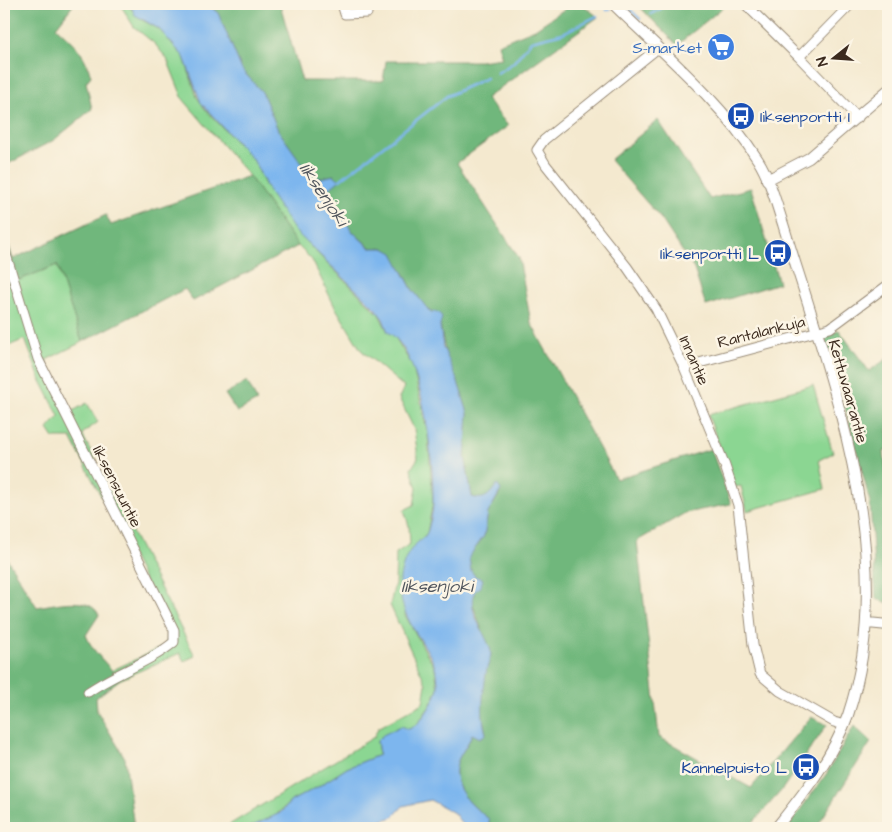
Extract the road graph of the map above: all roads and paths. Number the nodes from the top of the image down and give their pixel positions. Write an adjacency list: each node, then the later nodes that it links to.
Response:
1 (342, 4): 2 (street)
2 (367, 4)
3 (613, 4): 6 (street, Kettuvaarantie)
4 (745, 4): 7 (street)
5 (851, 4): 7 (street)
6 (658, 48): 10 (street, Kettuvaarantie); 14 (street, Innantie)
7 (799, 57): 9 (street)
8 (888, 90): 9 (street)
9 (858, 118): 10 (street)
10 (767, 180): 13 (street, Kettuvaarantie)
11 (4, 248): 17 (street, Iiksensuuntie)
12 (888, 286): 13 (street, Rantalankuja)
13 (817, 333): 14 (street, Rantalankuja); 15 (street, Kettuvaarantie)
14 (684, 367): 18 (street, Innantie)
15 (868, 623): 16 (street); 18 (street, Kettuvaarantie)
16 (888, 625)
17 (88, 692)
18 (844, 725): 19 (street, Kettuvaarantie)
19 (776, 828)

